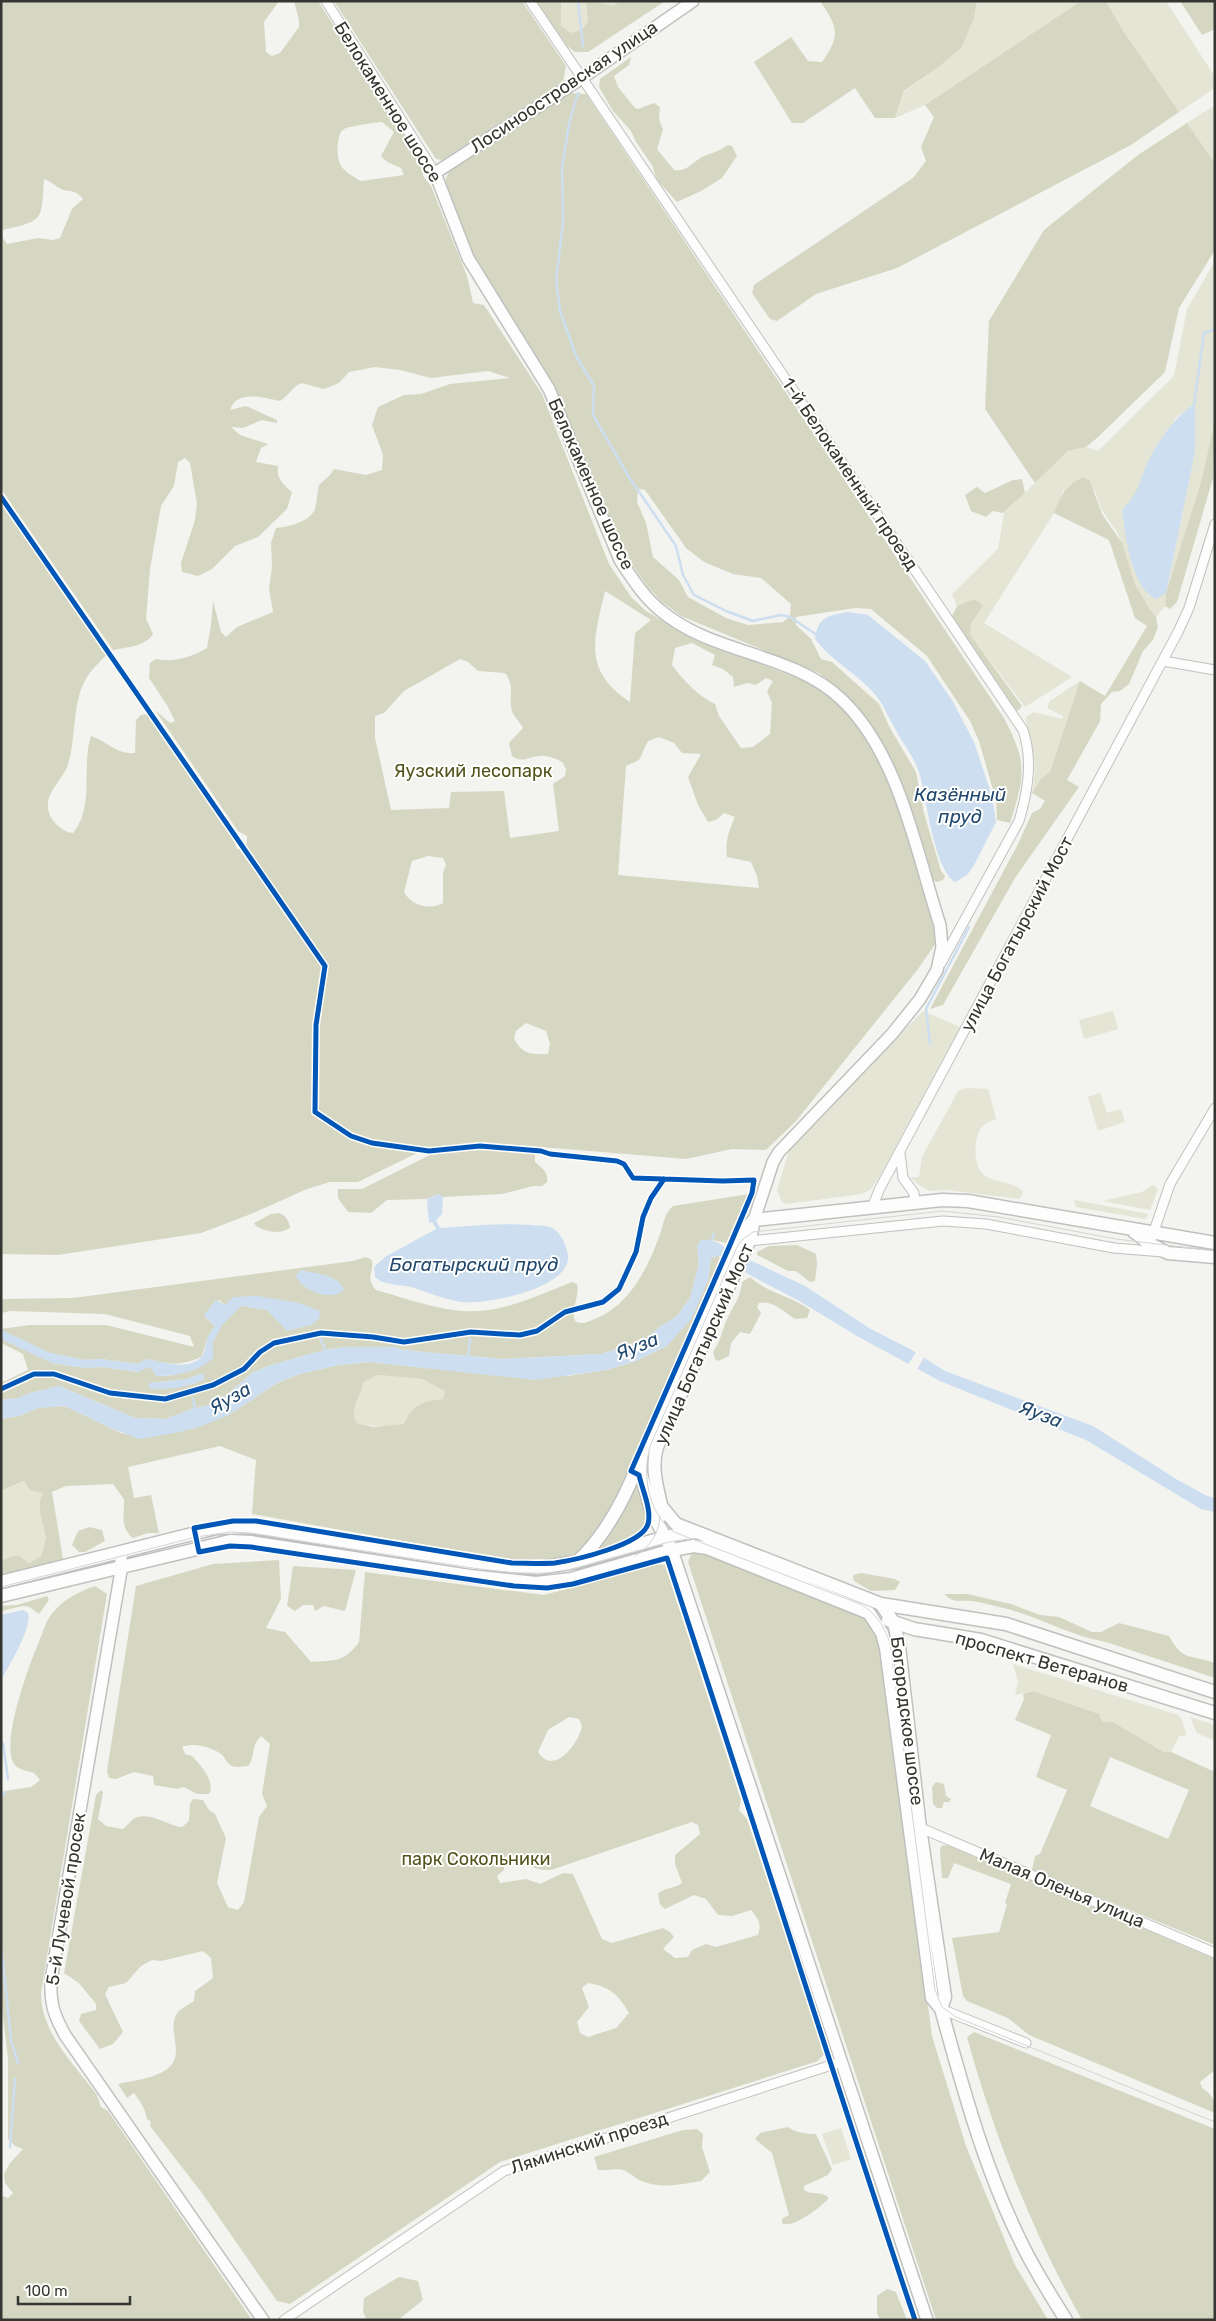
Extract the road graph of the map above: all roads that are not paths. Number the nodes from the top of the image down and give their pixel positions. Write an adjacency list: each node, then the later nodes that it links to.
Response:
1 (326, 1): 5 (street, Белокаменное шоссе)
2 (530, 1): 4 (street, 1-й Белокаменный проезд)
3 (693, 1): 4 (street, Лосиноостровская улица)
4 (582, 78): 5 (street, Лосиноостровская улица); 9 (street, 1-й Белокаменный проезд)
5 (435, 172): 9 (street, Белокаменное шоссе)
6 (1215, 524): 7 (street, улица Богатырский Мост)
7 (1163, 661): 8 (street); 11 (street, улица Богатырский Мост)
8 (1215, 670)
9 (937, 970): 14 (street, улица Богатырский Мост)
10 (1215, 1108): 15 (street)
11 (900, 1152): 12 (street); 13 (street, улица Богатырский Мост)
12 (915, 1203): 13 (main road); 15 (main road)
13 (872, 1208): 14 (main road)
14 (754, 1220): 17 (main road, улица Богатырский Мост)
15 (1151, 1238): 16 (main road); 18 (main road)
16 (1215, 1243)
17 (742, 1244): 18 (street); 20 (main road, улица Богатырский Мост)
18 (1168, 1253): 19 (main road)
19 (1215, 1257)
20 (723, 1286): 21 (main road, улица Богатырский Мост); 22 (main road, улица Богатырский Мост)
21 (641, 1457): 24 (main road, улица Богатырский Мост); 27 (main road)
22 (662, 1507): 23 (main road); 24 (main road, улица Богатырский Мост)
23 (696, 1532): 24 (main road); 31 (main road)
24 (666, 1537): 25 (main road); 27 (main road)
25 (672, 1550): 28 (main road); 32 (main road); 40 (street)
26 (121, 1552): 27 (main road); 28 (street, 5-й Лучевой просек); 29 (main road)
27 (576, 1562)
28 (121, 1566): 30 (main road); 41 (street, 5-й Лучевой просек)
29 (1, 1582)
30 (1, 1596)
31 (881, 1604): 33 (main road, Богородское шоссе); 34 (main road, проспект Ветеранов)
32 (869, 1613): 33 (main road, проспект Ветеранов); 36 (main road, Богородское шоссе)
33 (894, 1622): 35 (main road, проспект Ветеранов); 36 (main road, Богородское шоссе)
34 (1215, 1692)
35 (1215, 1713)
36 (914, 1826): 37 (street, Малая Оленья улица); 38 (main road, Богородское шоссе)
37 (1215, 1953)
38 (941, 2009): 39 (street); 44 (main road, Богородское шоссе)
39 (1026, 2043)
40 (840, 2062): 42 (street, Ляминский проезд); 43 (street)
41 (263, 2320)
42 (284, 2320)
43 (927, 2320)
44 (1066, 2320)

